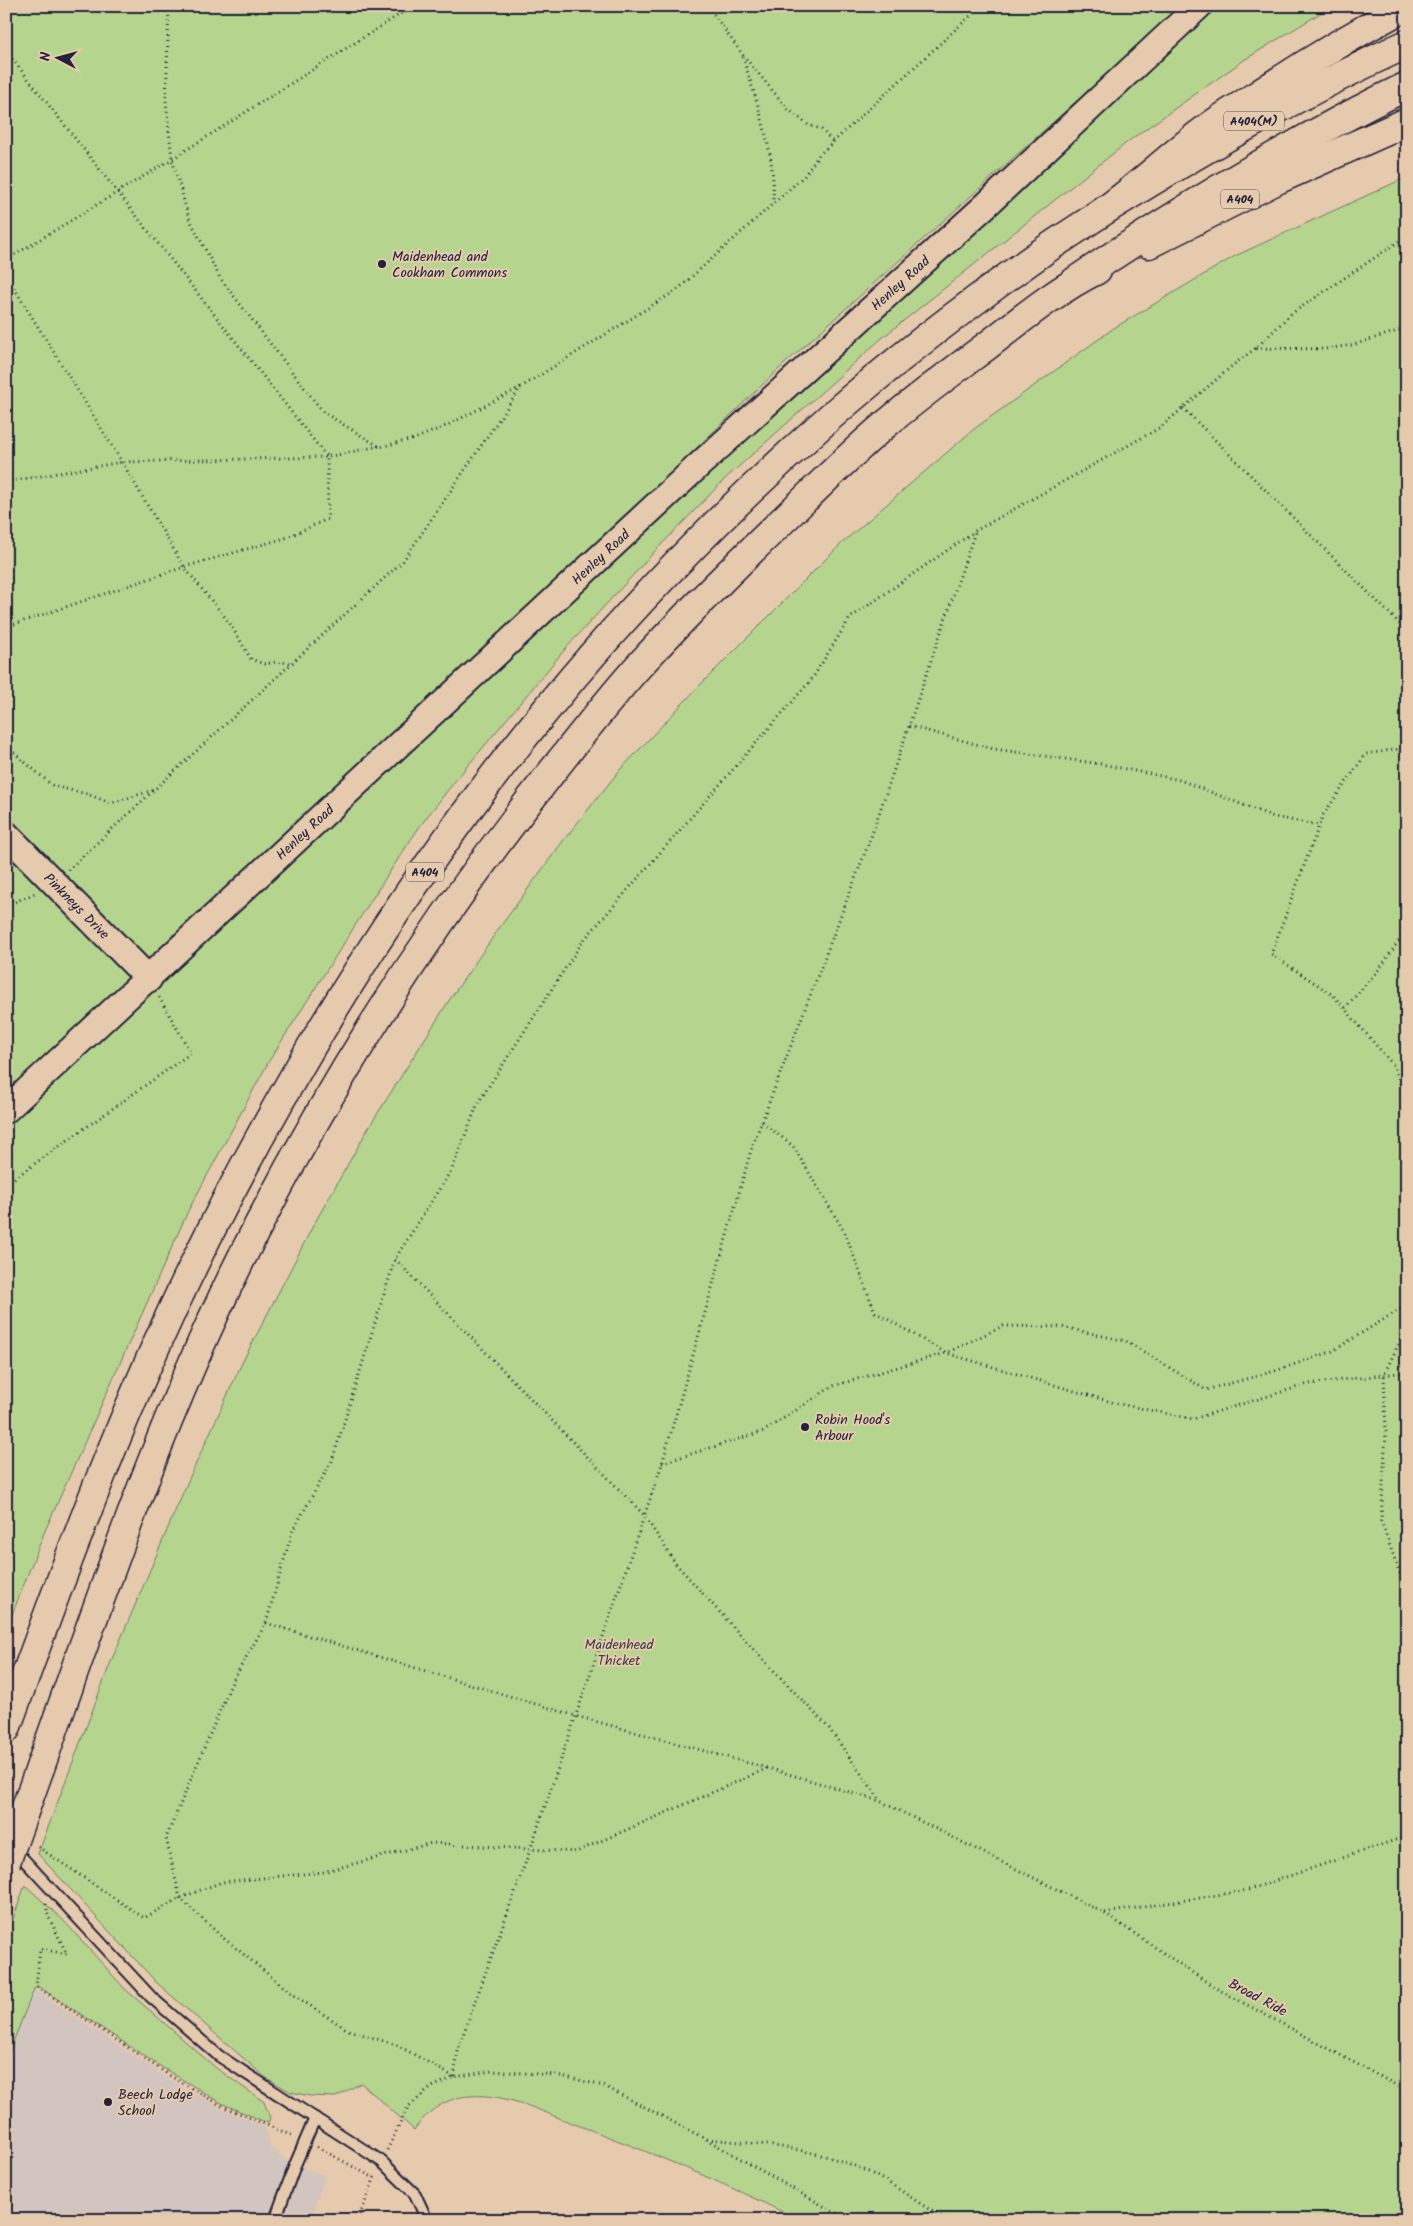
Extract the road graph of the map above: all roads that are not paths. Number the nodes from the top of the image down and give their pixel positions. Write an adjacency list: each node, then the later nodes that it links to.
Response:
1 (1199, 6): 9 (street, Henley Road)
2 (1407, 6): 6 (highway, A404)
3 (1407, 44): 6 (highway, A404(M))
4 (1407, 86): 7 (highway, A404(M))
5 (1407, 122): 7 (highway, A404)
6 (1107, 209): 11 (highway, A404)
7 (1075, 281): 13 (highway, A404, bridge)
8 (6, 834): 9 (street, Pinkneys Drive)
9 (148, 979): 10 (street, Henley Road)
10 (6, 1110)
11 (6, 1729)
12 (6, 1841): 14 (lane)
13 (6, 1862)
14 (315, 2118): 15 (lane); 16 (lane)
15 (275, 2220)
16 (427, 2220)

